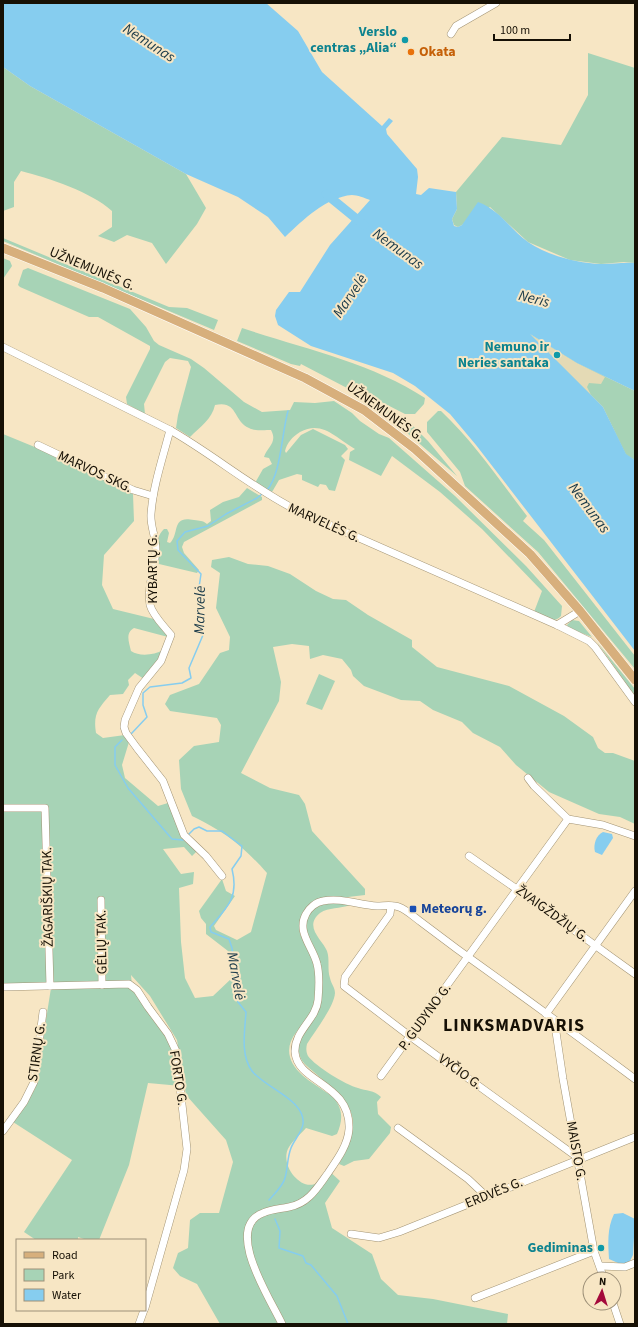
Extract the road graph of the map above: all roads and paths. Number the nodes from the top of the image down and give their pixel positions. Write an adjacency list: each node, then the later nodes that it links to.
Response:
1 (496, 3): 2 (street)
2 (451, 34)
3 (3, 248): 8 (main road, UŽNEMUNĖS G.)
4 (3, 347): 5 (street, MARVELĖS G.)
5 (170, 430): 7 (street, KYBARTŲ G.); 9 (street, MARVELĖS G.)
6 (38, 445): 7 (street, MARVOS SKG.)
7 (153, 496): 17 (street, KYBARTŲ G.)
8 (580, 611): 9 (street); 10 (main road, UŽNEMUNĖS G.)
9 (557, 625): 11 (street, MARVELĖS G.)
10 (635, 680)
11 (635, 702)
12 (528, 778): 14 (street)
13 (3, 808): 26 (street, ŽAGARIŠKIŲ TAK.)
14 (568, 819): 15 (street); 18 (street, P. GUDYNO G.)
15 (635, 836)
16 (469, 856): 18 (street, ŽVAIGŽDŽIŲ G.)
17 (222, 876)
18 (518, 890): 22 (street, ŽVAIGŽDŽIŲ G.); 23 (street, P. GUDYNO G.)
19 (635, 891): 22 (street)
20 (101, 900): 25 (street, GĖLIŲ TAK.)
21 (391, 906): 23 (street); 31 (street, VYČIO G.); 49 (street)
22 (595, 945): 24 (street, ŽVAIGŽDŽIŲ G.); 29 (street)
23 (469, 957): 29 (street); 31 (street, P. GUDYNO G.)
24 (635, 974)
25 (102, 985): 26 (street, FORTO G.); 45 (street, FORTO G.)
26 (50, 986): 27 (street, FORTO G.)
27 (3, 987)
28 (42, 1012): 35 (street, STIRNŲ G.)
29 (546, 1014): 30 (street)
30 (559, 1023): 33 (street); 37 (street, MAISTO G.)
31 (411, 1037): 32 (street, P. GUDYNO G.); 37 (street, VYČIO G.)
32 (381, 1076)
33 (635, 1079)
34 (398, 1128): 38 (street)
35 (3, 1131)
36 (635, 1137): 37 (street, ERDVĖS G.)
37 (577, 1158): 38 (street, ERDVĖS G.); 40 (street, MAISTO G.)
38 (486, 1196): 39 (street, ERDVĖS G.)
39 (351, 1234)
40 (594, 1252): 42 (street, MAISTO G.); 44 (street)
41 (635, 1263): 42 (street)
42 (600, 1266): 43 (street, MAISTO G.)
43 (602, 1271)
44 (475, 1298)
45 (146, 1305)
46 (144, 1311): 48 (street, FORTO G.)
47 (616, 1311): 50 (street)
48 (139, 1324)
49 (282, 1324)
50 (620, 1324)

